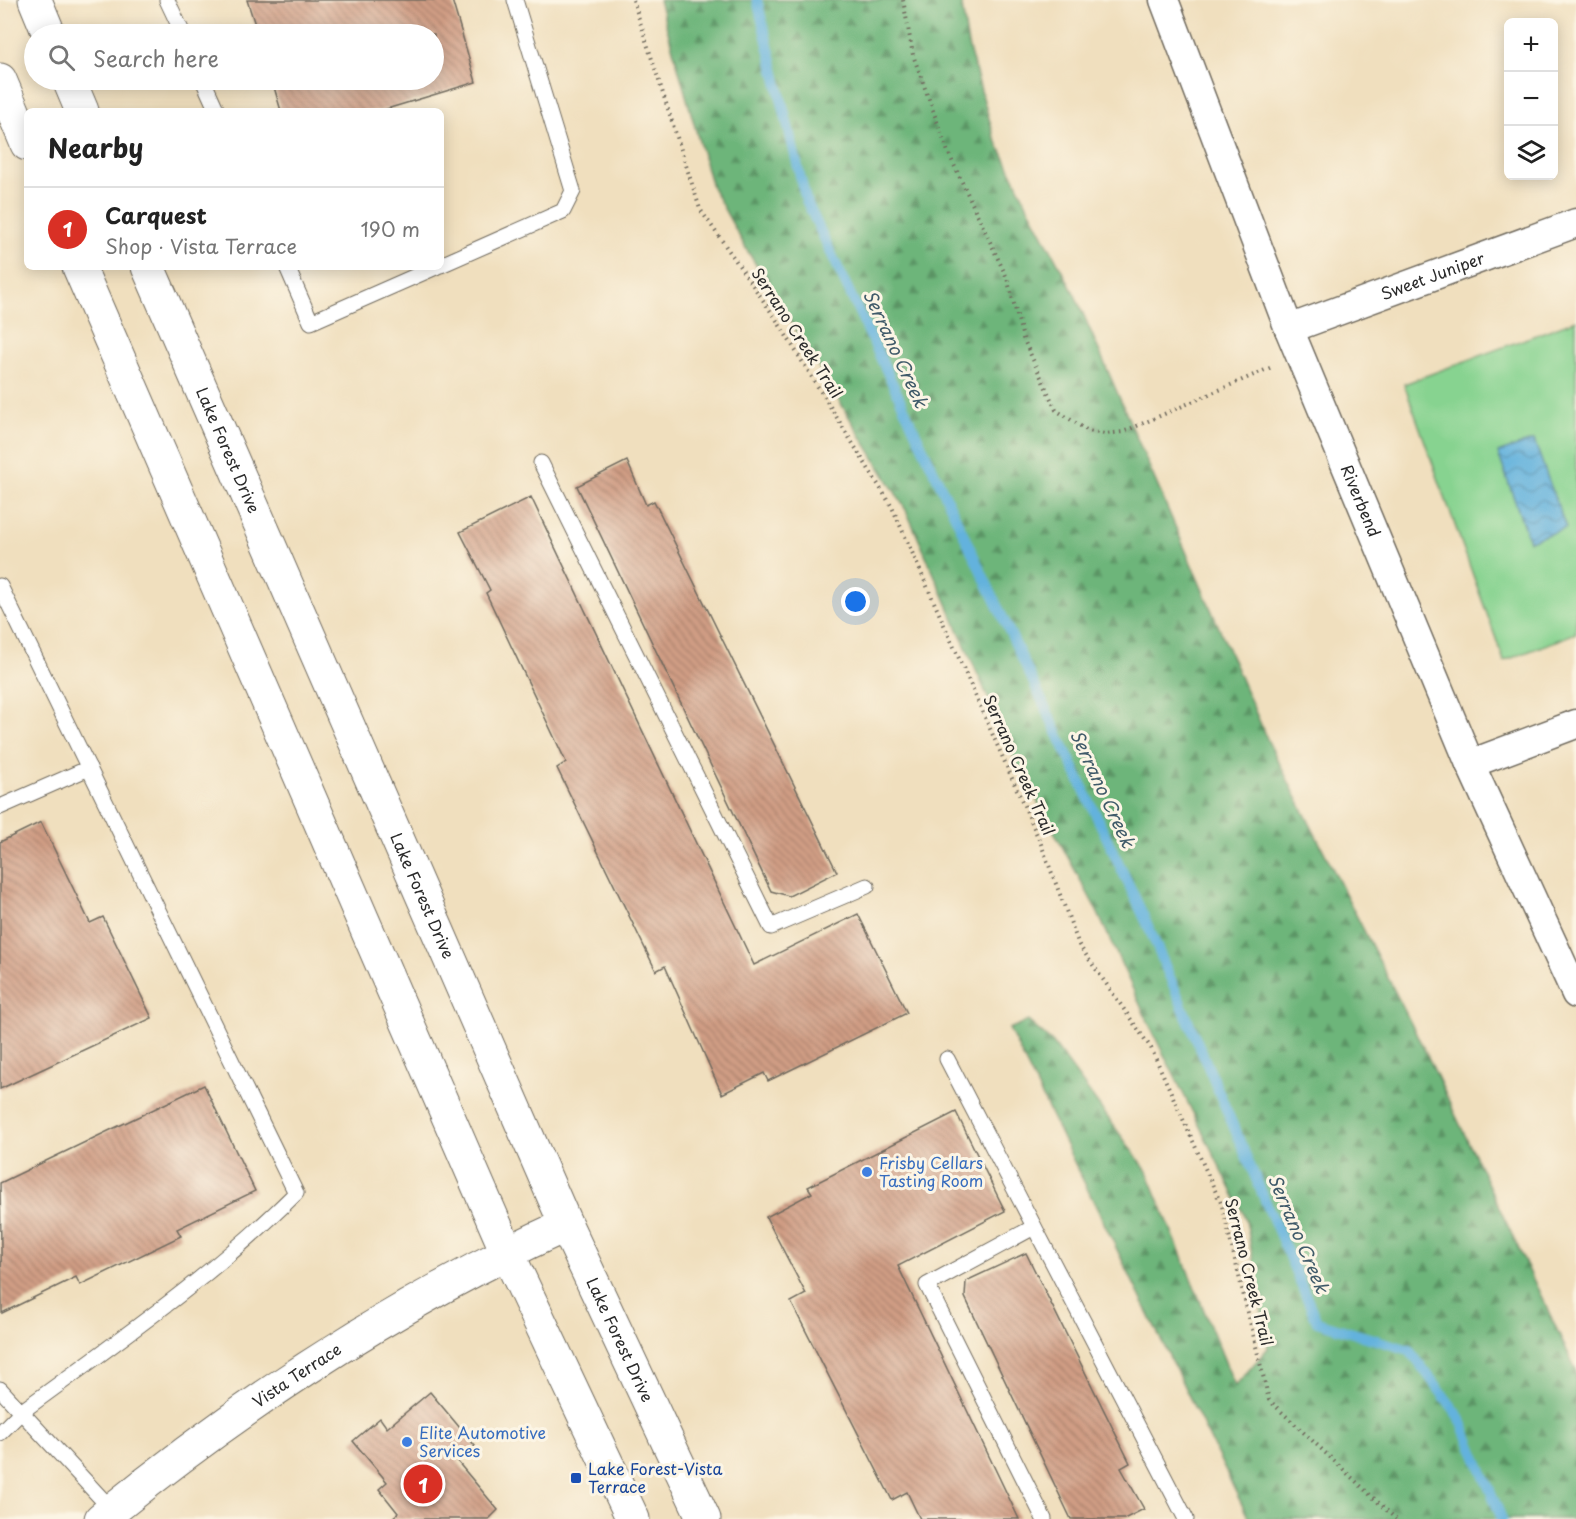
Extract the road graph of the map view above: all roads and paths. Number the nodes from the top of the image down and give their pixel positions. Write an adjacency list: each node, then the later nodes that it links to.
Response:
1 (35, 0): 7 (main road)
2 (167, 0): 8 (lane)
3 (515, 0): 16 (lane)
4 (633, 0): 42 (path, Serrano Creek Trail)
5 (903, 0): 21 (path)
6 (1164, 0): 21 (street, Riverbend)
7 (46, 24)
8 (178, 24)
9 (0, 80): 14 (main road)
10 (73, 90): 12 (main road)
11 (208, 90): 13 (lane)
12 (81, 108)
13 (216, 108)
14 (24, 137)
15 (1576, 223): 21 (street, Sweet Juniper)
16 (444, 264)
17 (81, 270): 33 (main road)
18 (149, 270): 31 (main road, Lake Forest Drive)
19 (288, 270): 20 (lane)
20 (428, 270)
21 (1294, 341): 25 (street, Riverbend)
22 (541, 463): 28 (lane)
23 (0, 586): 26 (lane)
24 (1576, 724): 25 (street)
25 (1470, 764): 29 (street, Riverbend)
26 (89, 768): 27 (lane); 35 (lane)
27 (0, 807)
28 (867, 886)
29 (1576, 994)
30 (947, 1059): 32 (lane)
31 (566, 1225): 33 (main road, Vista Terrace); 39 (main road, Lake Forest Drive)
32 (1034, 1227): 40 (lane); 41 (lane)
33 (507, 1252): 37 (main road, Vista Terrace); 38 (main road)
34 (0, 1389): 35 (lane)
35 (21, 1412): 36 (lane); 37 (lane)
36 (0, 1432)
37 (107, 1515)
38 (633, 1519)
39 (704, 1519)
40 (1044, 1519)
41 (1186, 1519)
42 (1396, 1519)

